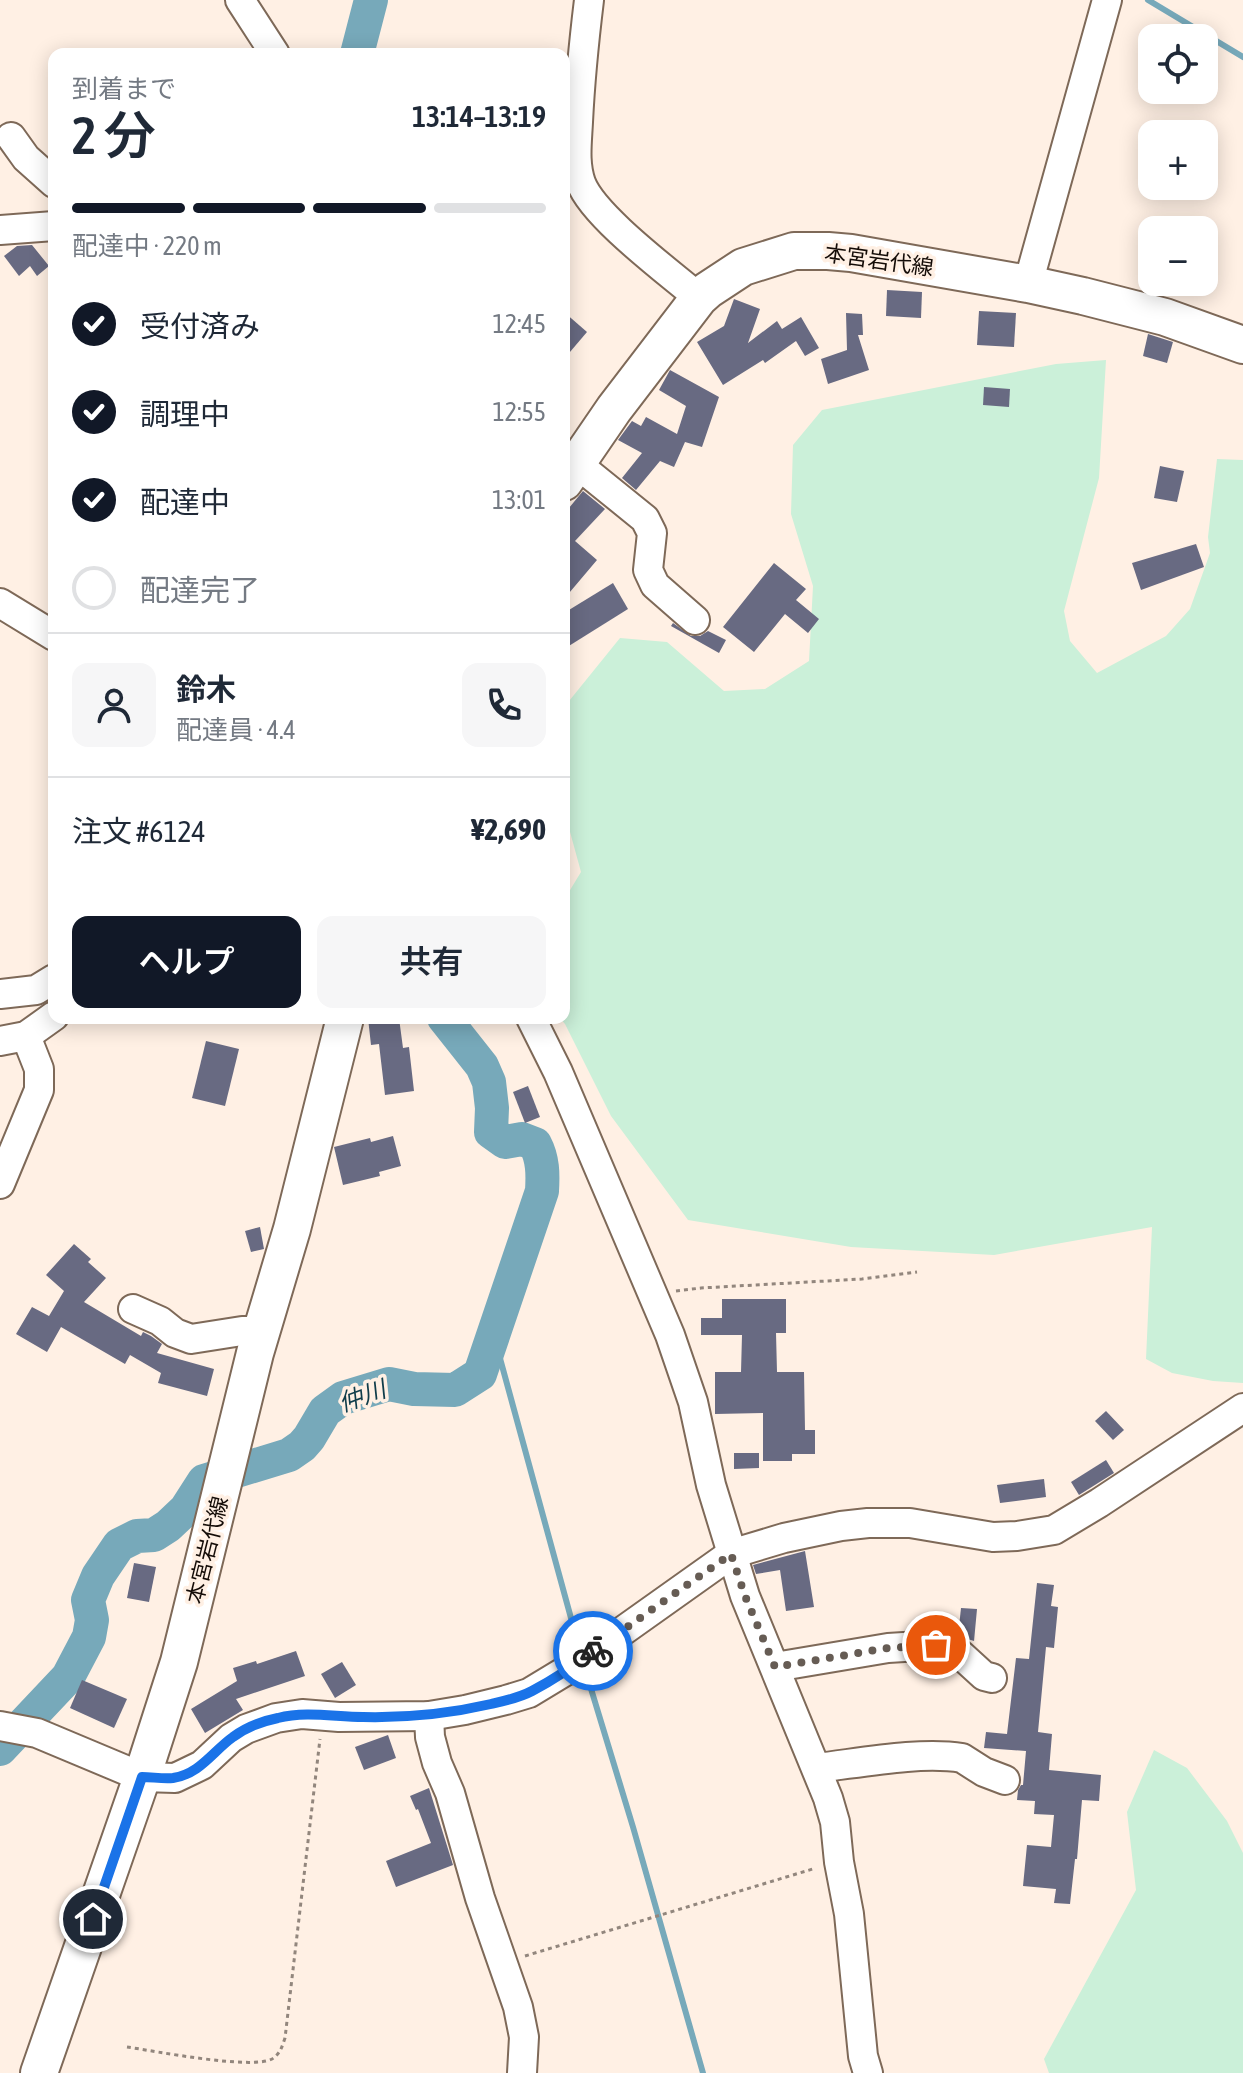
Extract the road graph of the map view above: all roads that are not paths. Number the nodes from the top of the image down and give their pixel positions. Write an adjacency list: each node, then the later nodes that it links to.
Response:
1 (240, 0): 4 (street)
2 (589, 0): 7 (street)
3 (1107, 0): 10 (street)
4 (271, 48)
5 (11, 137): 6 (street)
6 (48, 178)
7 (573, 187): 11 (street)
8 (48, 226): 9 (street)
9 (0, 230)
10 (1028, 284): 11 (main road, 本宮岩代線); 12 (main road, 本宮岩代線)
11 (699, 298): 13 (main road, 本宮岩代線)
12 (1243, 345)
13 (570, 473): 15 (street)
14 (0, 603): 16 (street)
15 (695, 620)
16 (48, 632)
17 (48, 983): 18 (street)
18 (0, 994)
19 (48, 1019): 22 (street)
20 (343, 1024): 25 (main road, 本宮岩代線)
21 (534, 1024): 27 (street)
22 (13, 1038): 23 (street)
23 (0, 1184)
24 (133, 1309): 25 (street)
25 (262, 1331): 33 (main road, 本宮岩代線)
26 (1243, 1408): 27 (street)
27 (731, 1554): 28 (street); 30 (street)
28 (775, 1667): 29 (street); 32 (street)
29 (992, 1678)
30 (429, 1716): 33 (street); 36 (street)
31 (1, 1726): 33 (street)
32 (817, 1768): 34 (street); 37 (street)
33 (142, 1777): 35 (main road, 本宮岩代線)
34 (1005, 1780)
35 (39, 2073)
36 (522, 2073)
37 (868, 2073)

